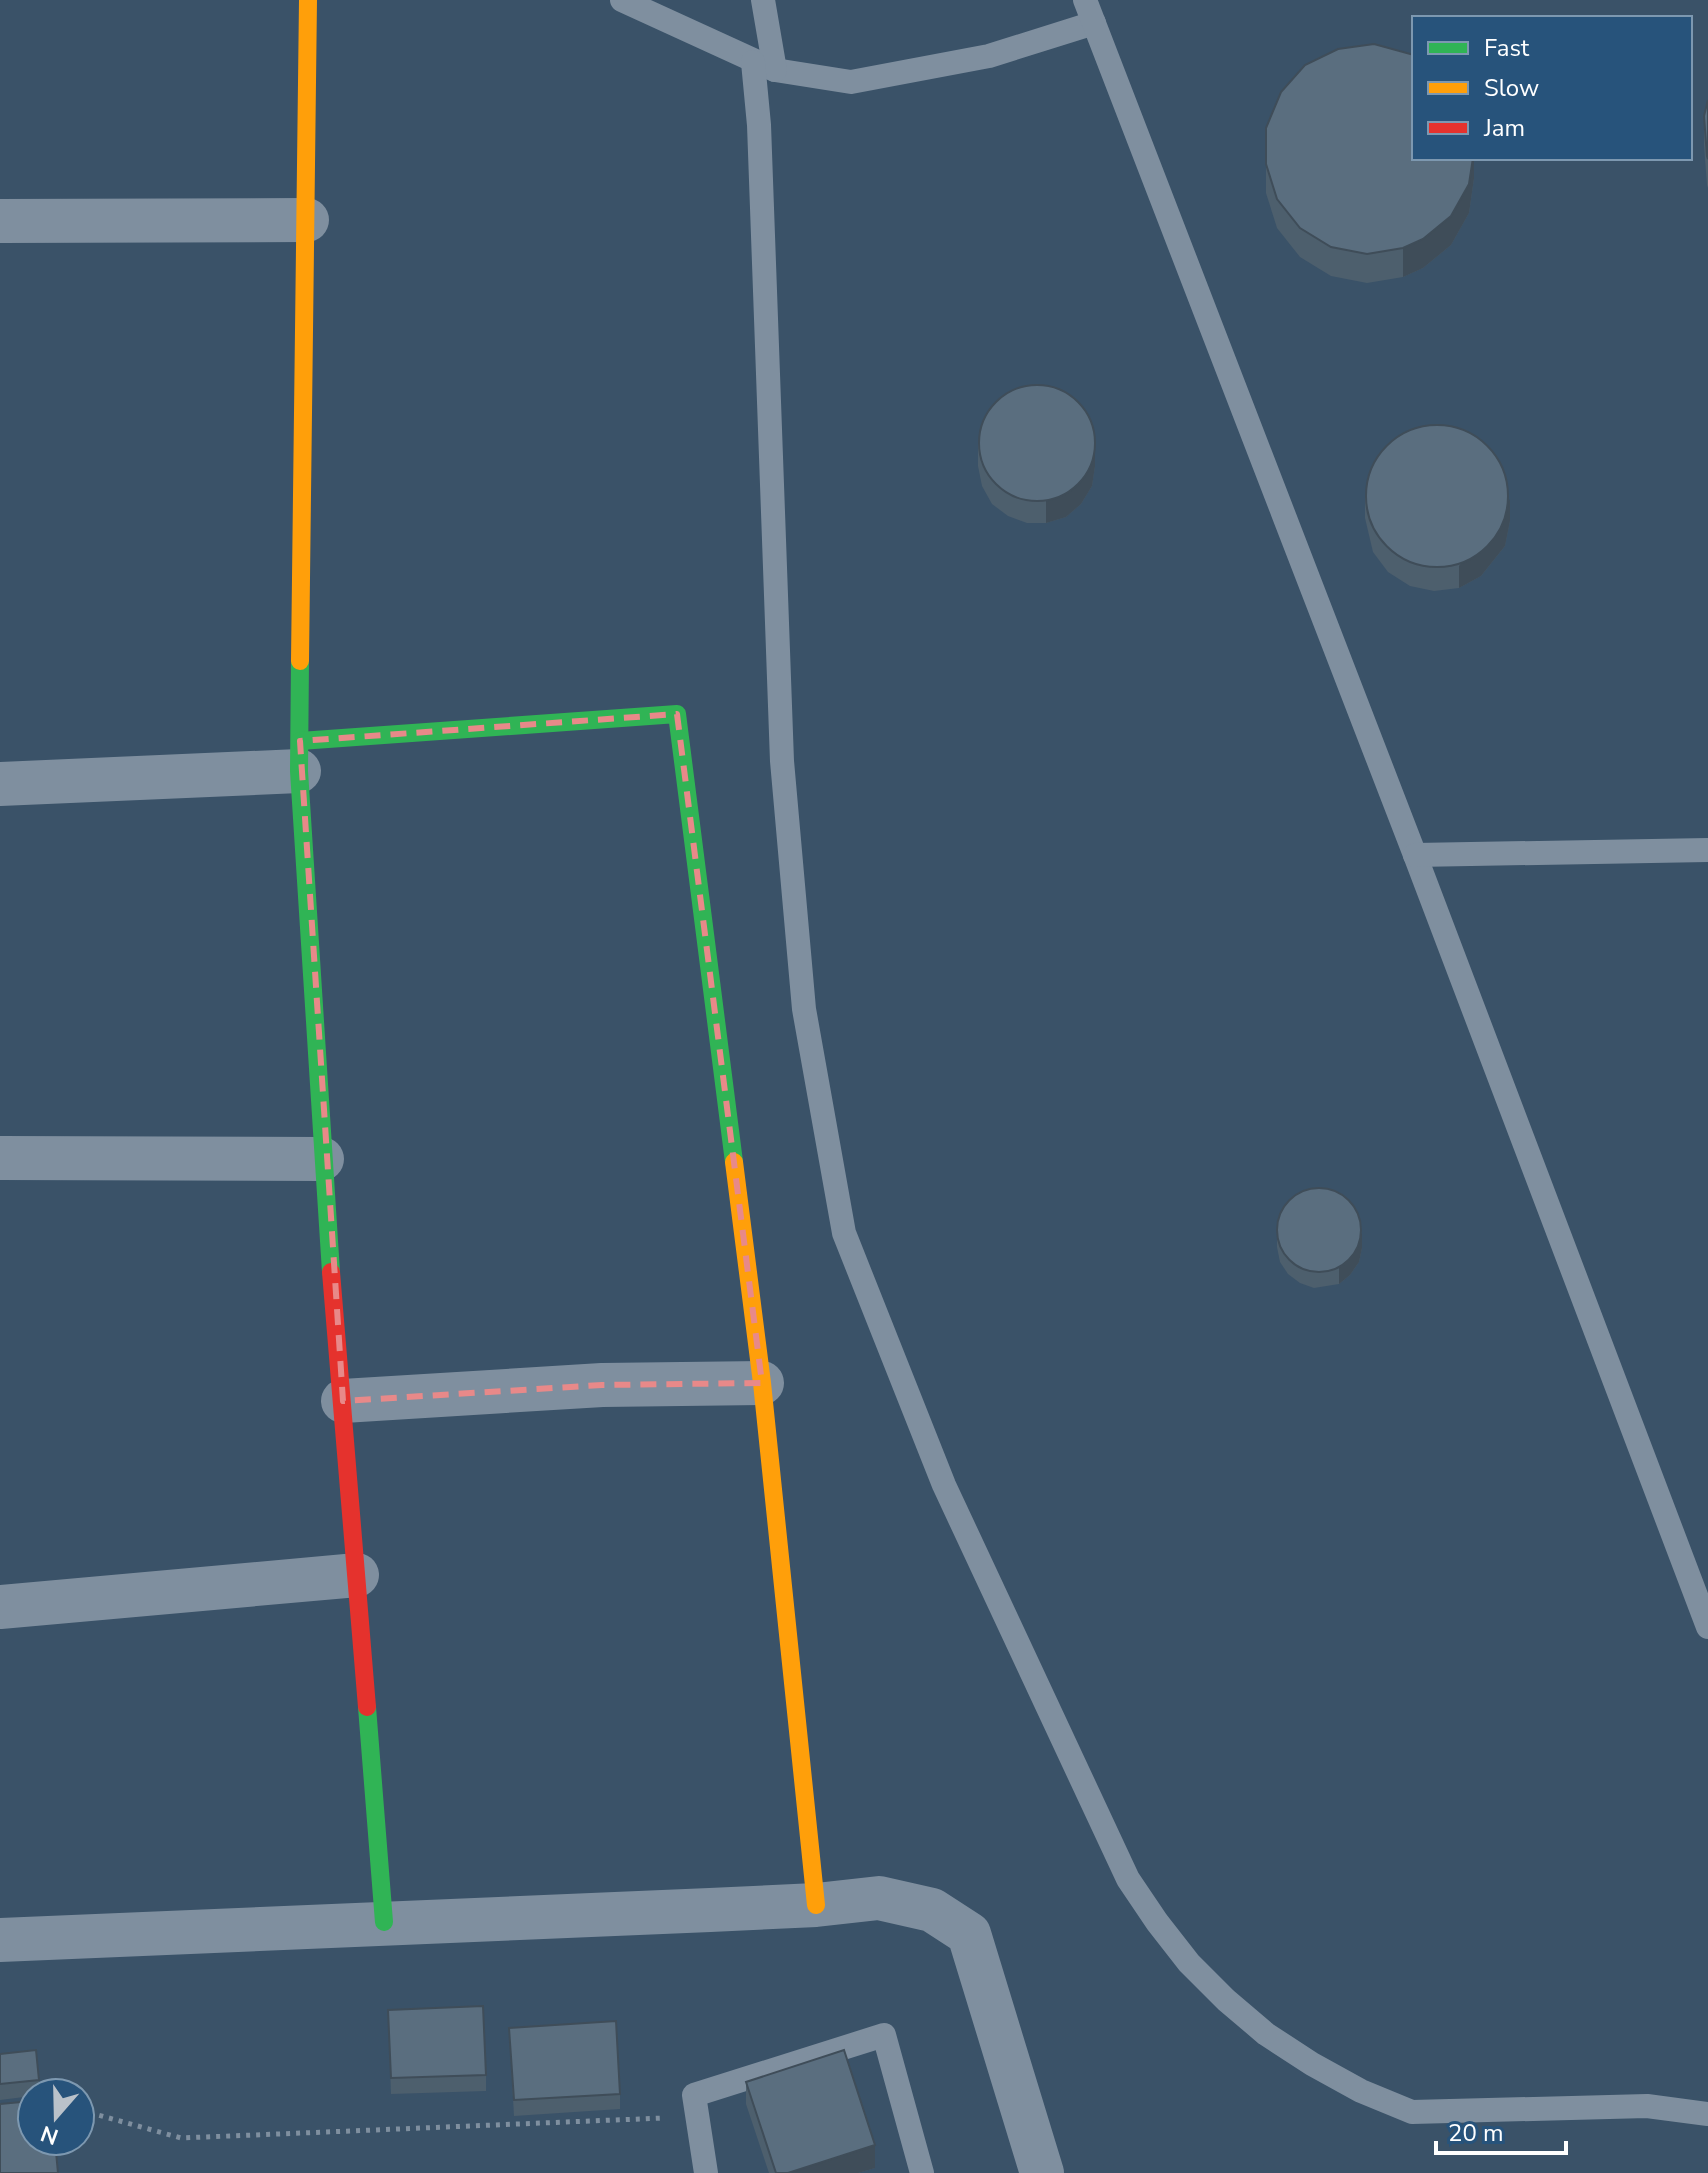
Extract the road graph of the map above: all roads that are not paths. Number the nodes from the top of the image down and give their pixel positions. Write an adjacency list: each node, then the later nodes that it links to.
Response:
1 (308, 0): 7 (street)
2 (622, 0): 6 (lane)
3 (763, 0): 6 (lane)
4 (1085, 0): 5 (lane)
5 (1094, 23): 6 (lane); 12 (lane)
6 (764, 66): 23 (lane)
7 (307, 220): 8 (street); 9 (street)
8 (0, 221)
9 (300, 756): 10 (street); 14 (street); 15 (street)
10 (0, 784)
11 (1708, 850): 12 (lane)
12 (1415, 855): 19 (lane)
13 (0, 1158): 14 (street)
14 (322, 1159): 16 (street)
15 (762, 1383): 16 (street); 20 (street)
16 (343, 1401): 17 (street)
17 (357, 1575): 18 (street); 21 (street)
18 (0, 1607)
19 (1708, 1627)
20 (816, 1905): 21 (street); 26 (street)
21 (384, 1922): 22 (street)
22 (0, 1940)
23 (1708, 2114)
24 (706, 2173): 25 (lane)
25 (922, 2173)
26 (1042, 2173)

